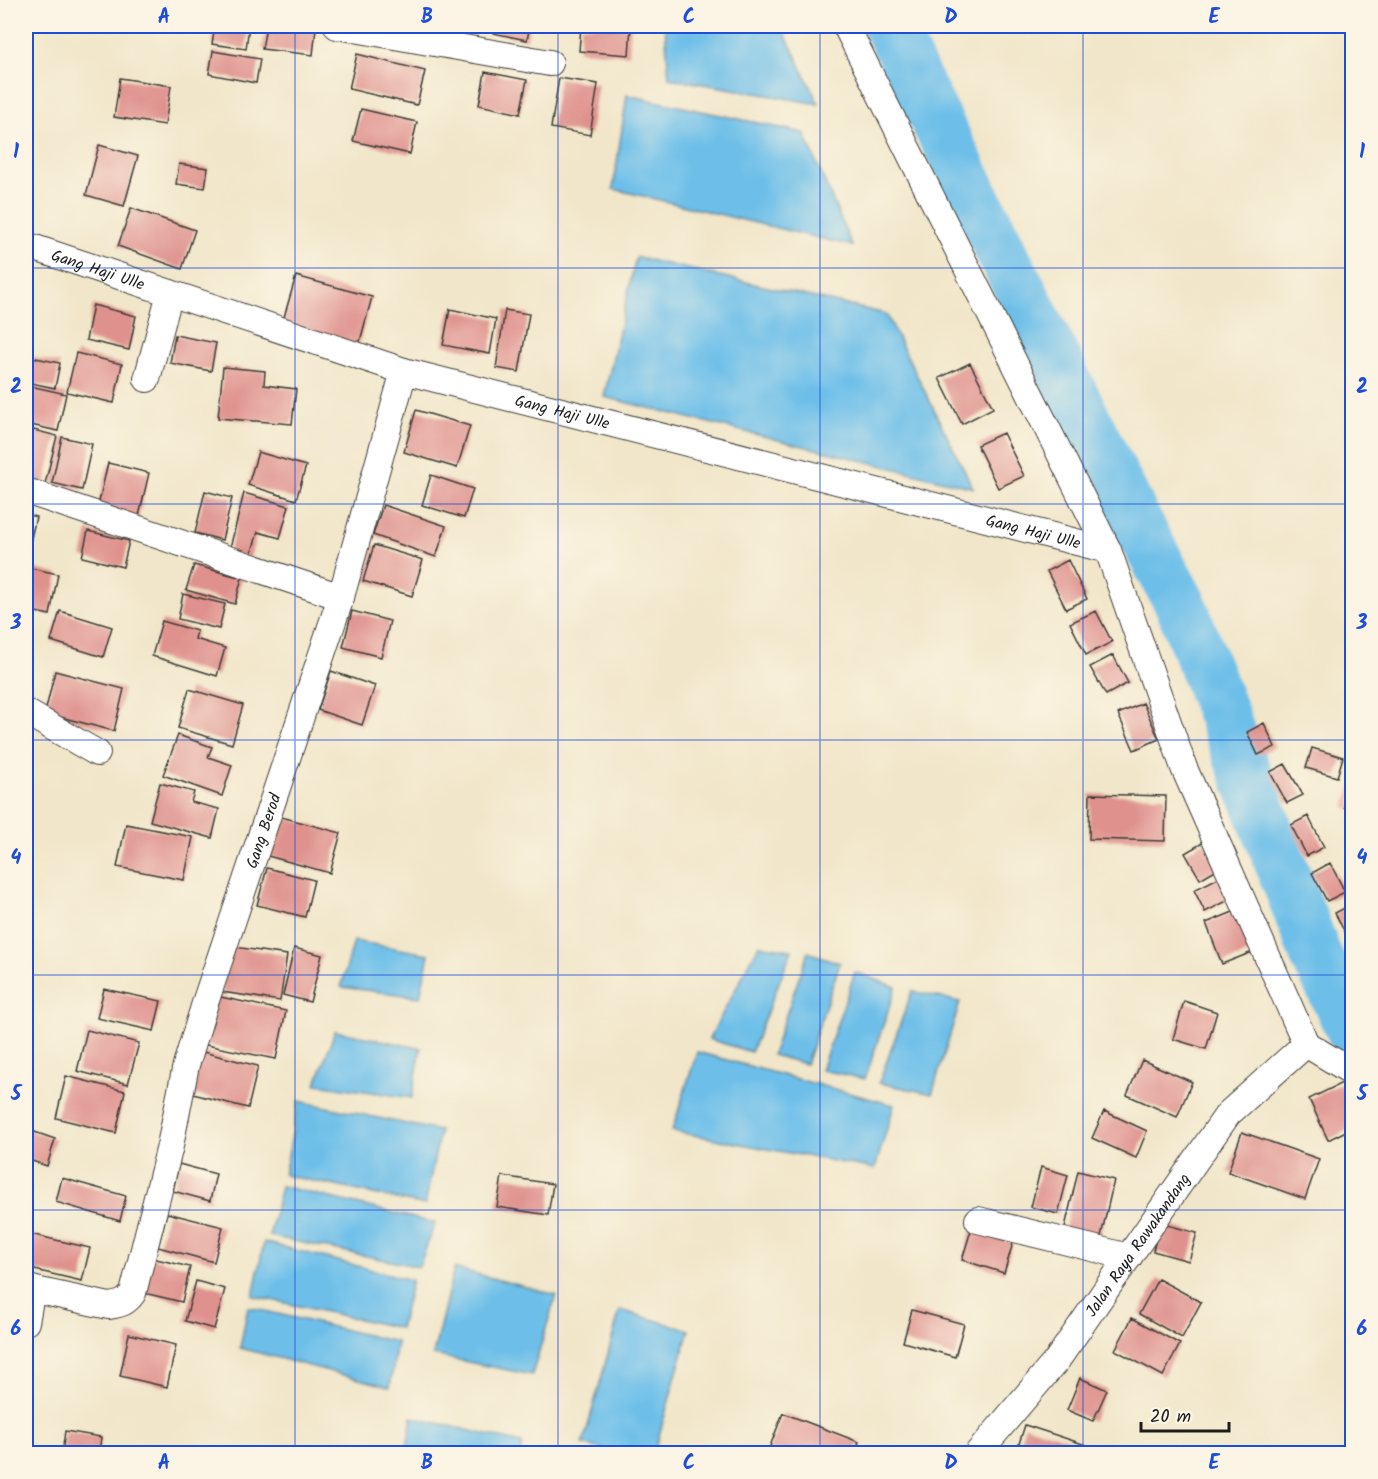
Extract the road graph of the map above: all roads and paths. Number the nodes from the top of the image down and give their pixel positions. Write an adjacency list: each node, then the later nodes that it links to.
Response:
1 (337, 26): 3 (street)
2 (846, 26): 9 (street)
3 (550, 63)
4 (26, 245): 5 (street, Gang Haji Ulle)
5 (170, 293): 6 (street, Gang Haji Ulle); 7 (street)
6 (404, 370): 9 (street, Gang Haji Ulle); 10 (street, Gang Berod)
7 (147, 379)
8 (26, 491): 10 (street)
9 (1108, 550): 13 (street)
10 (341, 597): 17 (street, Gang Berod)
11 (26, 712): 12 (street)
12 (97, 753)
13 (1306, 1044): 14 (street); 16 (street, Jalan Raya Rawakandang)
14 (1353, 1072)
15 (978, 1220): 16 (street)
16 (1129, 1257): 19 (street, Jalan Raya Rawakandang)
17 (29, 1288): 18 (street)
18 (26, 1322)
19 (978, 1454)

